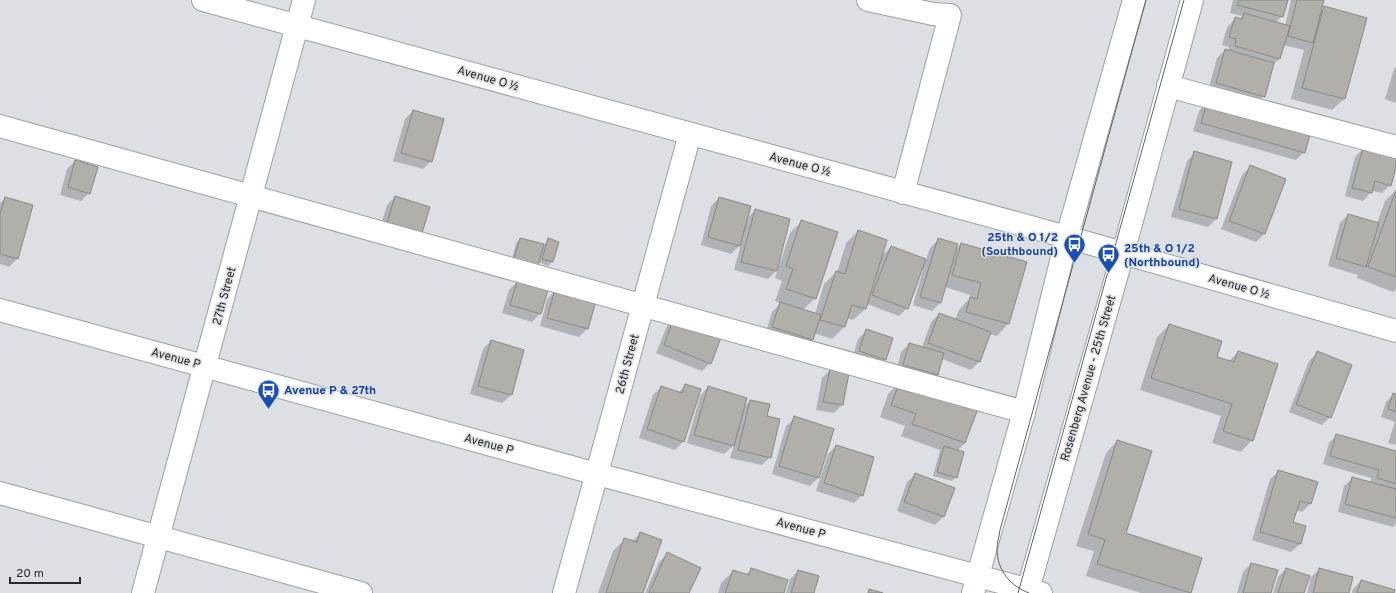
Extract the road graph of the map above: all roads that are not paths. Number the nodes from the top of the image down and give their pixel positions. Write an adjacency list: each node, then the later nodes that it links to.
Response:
1 (203, 0): 7 (street, Avenue O ½)
2 (304, 0): 7 (street, 27th Street)
3 (868, 0): 6 (street)
4 (1134, 0): 14 (street)
5 (1192, 0): 8 (street, Rosenberg Avenue - 25th Street)
6 (952, 8): 12 (street)
7 (298, 26): 10 (street, Avenue O ½); 13 (street, 27th Street)
8 (1168, 86): 11 (street); 15 (street, Rosenberg Avenue - 25th Street)
9 (0, 126): 13 (street)
10 (690, 134): 12 (street, Avenue O ½); 16 (street, 26th Street)
11 (1396, 147)
12 (904, 193): 14 (street, Avenue O ½)
13 (251, 197): 16 (street); 19 (street, 27th Street)
14 (1067, 237): 15 (street, Avenue O ½); 20 (street)
15 (1123, 253): 18 (street, Avenue O ½); 25 (street, Rosenberg Avenue - 25th Street)
16 (643, 305): 20 (street); 21 (street, 26th Street)
17 (0, 310): 19 (street, Avenue P)
18 (1396, 331)
19 (205, 366): 21 (street, Avenue P); 23 (street, 27th Street)
20 (1024, 412): 24 (street)
21 (597, 474): 24 (street, Avenue P); 28 (street, 26th Street)
22 (0, 493): 23 (street)
23 (159, 537): 26 (street, 27th Street); 27 (street)
24 (975, 584): 25 (street, Avenue P)
25 (1032, 592)
26 (144, 593)
27 (361, 593)
28 (564, 593)

